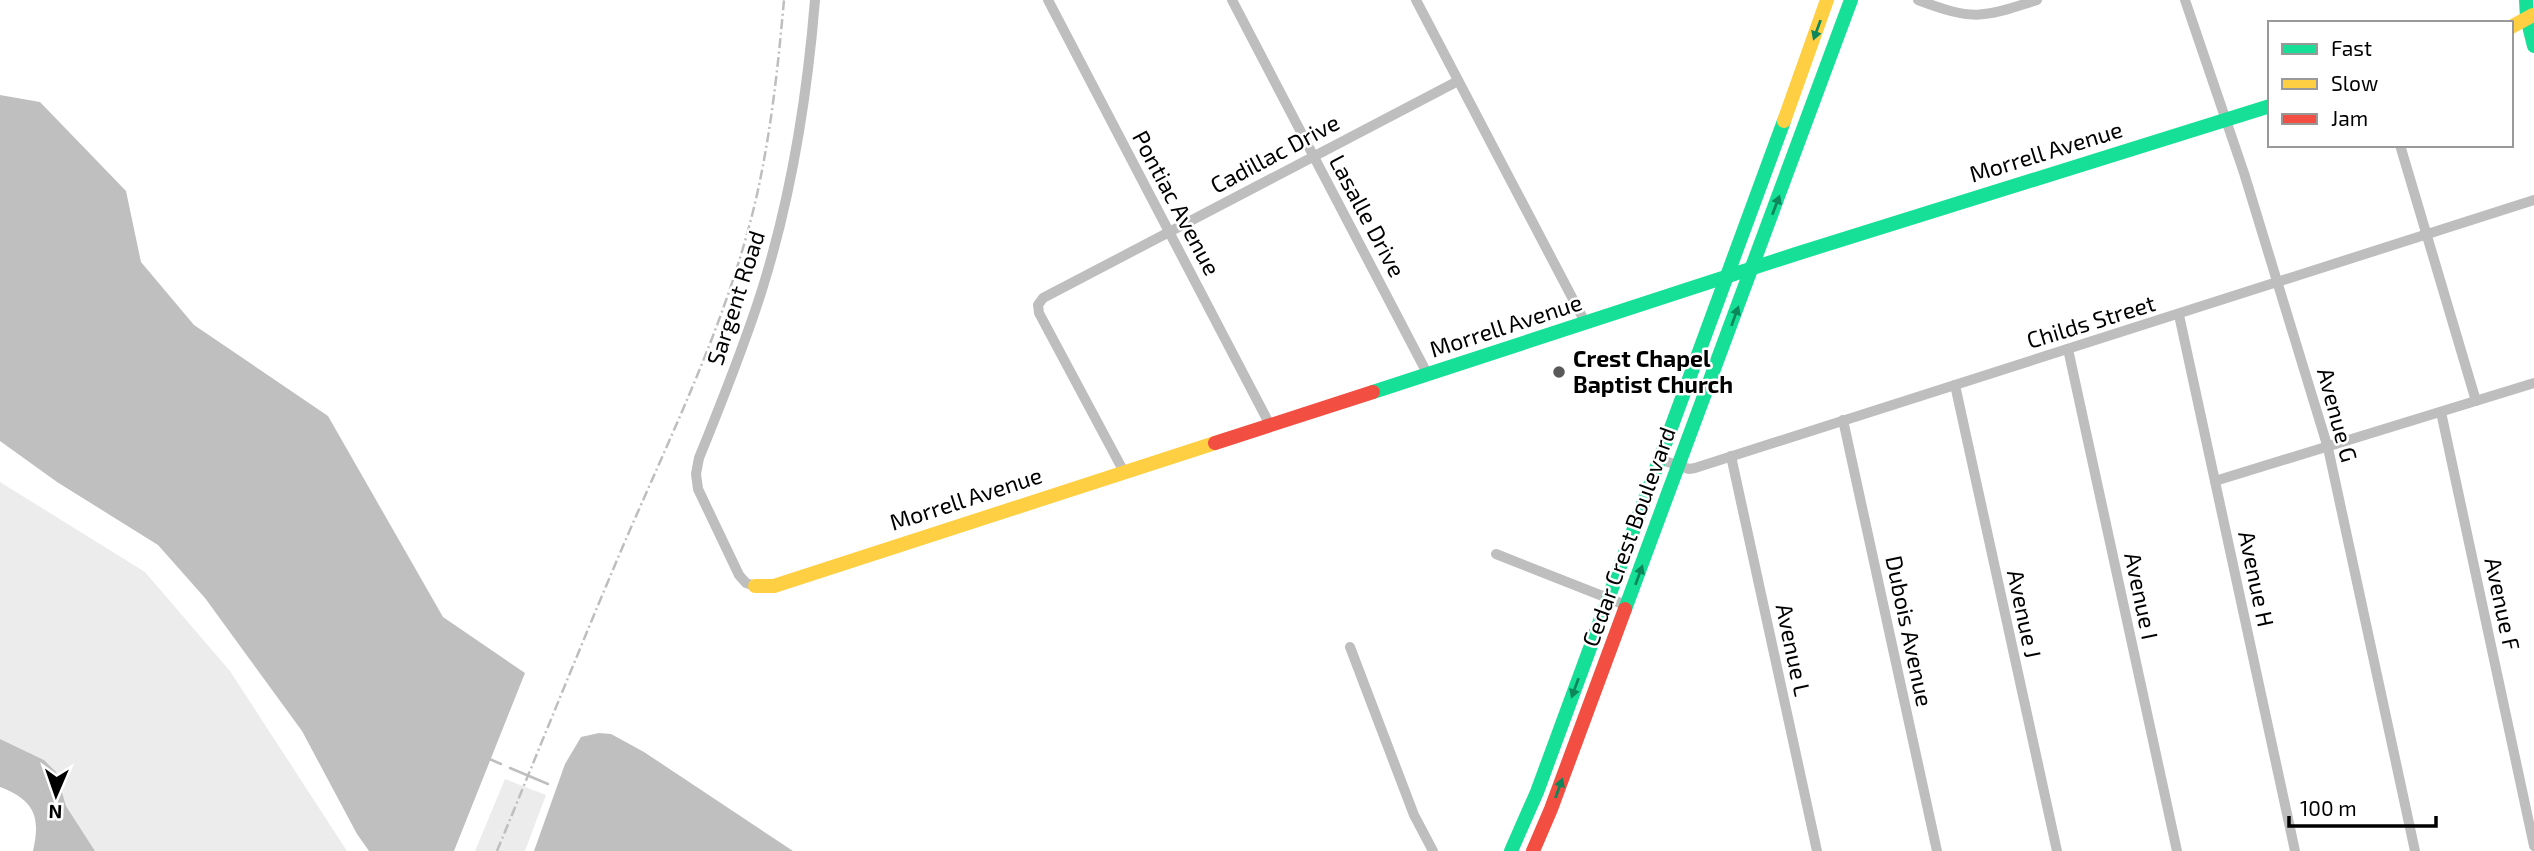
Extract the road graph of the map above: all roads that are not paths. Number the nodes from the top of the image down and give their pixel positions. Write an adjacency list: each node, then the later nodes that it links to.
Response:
1 (815, 0): 42 (street, Sargent Road)
2 (1048, 0): 20 (street, Pontiac Avenue)
3 (1232, 0): 18 (street, Lasalle Drive)
4 (1416, 0): 14 (street)
5 (1827, 0): 23 (main road, Cedar Crest Boulevard, one-way to 23)
6 (1851, 0): 22 (main road, Cedar Crest Boulevard, one-way to 6)
7 (1918, 0): 8 (street)
8 (2037, 0)
9 (2185, 0): 16 (street, Avenue G)
10 (2526, 0): 11 (main road)
11 (2530, 16): 12 (main road); 13 (main road)
12 (2513, 26)
13 (2534, 46)
14 (1458, 81): 18 (street, Cadillac Drive); 26 (street)
15 (2268, 107): 16 (main road, Morrell Avenue)
16 (2225, 120): 22 (main road, Morrell Avenue); 24 (street, Avenue G)
17 (2401, 147): 21 (street)
18 (1313, 155): 20 (street, Cadillac Drive); 28 (street, Lasalle Drive)
19 (2534, 200): 21 (street, Childs Street)
20 (1169, 232): 34 (street, Pontiac Avenue); 39 (street, Cadillac Drive)
21 (2427, 233): 24 (street, Childs Street); 31 (street)
22 (1752, 269): 23 (main road, Morrell Avenue); 38 (main road, Cedar Crest Boulevard, one-way to 22)
23 (1725, 279): 26 (main road, Morrell Avenue); 37 (main road, Cedar Crest Boulevard)
24 (2278, 282): 25 (street, Childs Street); 35 (street, Avenue G)
25 (2179, 315): 27 (street, Childs Street); 40 (street, Avenue H)
26 (1586, 324): 28 (main road, Morrell Avenue)
27 (2068, 349): 30 (street, Childs Street); 53 (street, Avenue I)
28 (1428, 375): 34 (main road, Morrell Avenue)
29 (2534, 383): 31 (street)
30 (1955, 384): 33 (street, Childs Street); 52 (street, Avenue J)
31 (2476, 401): 32 (street)
32 (2441, 412): 35 (street); 46 (street, Avenue F)
33 (1843, 420): 36 (street, Childs Street); 51 (street, Dubois Avenue)
34 (1270, 425): 39 (main road, Morrell Avenue)
35 (2328, 448): 40 (street); 55 (street, Avenue G)
36 (1731, 456): 38 (street, Childs Street); 50 (street, Avenue L)
37 (1659, 459): 38 (street, Childs Street); 43 (main road, Cedar Crest Boulevard)
38 (1679, 466): 44 (main road, Cedar Crest Boulevard, one-way to 38)
39 (1124, 472): 42 (main road, Morrell Avenue)
40 (2216, 481): 54 (street, Avenue H)
41 (1496, 554): 43 (street)
42 (755, 586)
43 (1607, 598): 44 (street); 48 (main road, Cedar Crest Boulevard, one-way to 48)
44 (1628, 606): 49 (main road, Cedar Crest Boulevard, one-way to 44)
45 (1350, 647): 47 (street)
46 (2534, 846)
47 (1433, 851)
48 (1511, 851)
49 (1533, 851)
50 (1816, 851)
51 (1937, 851)
52 (2057, 851)
53 (2177, 851)
54 (2295, 851)
55 (2414, 851)

